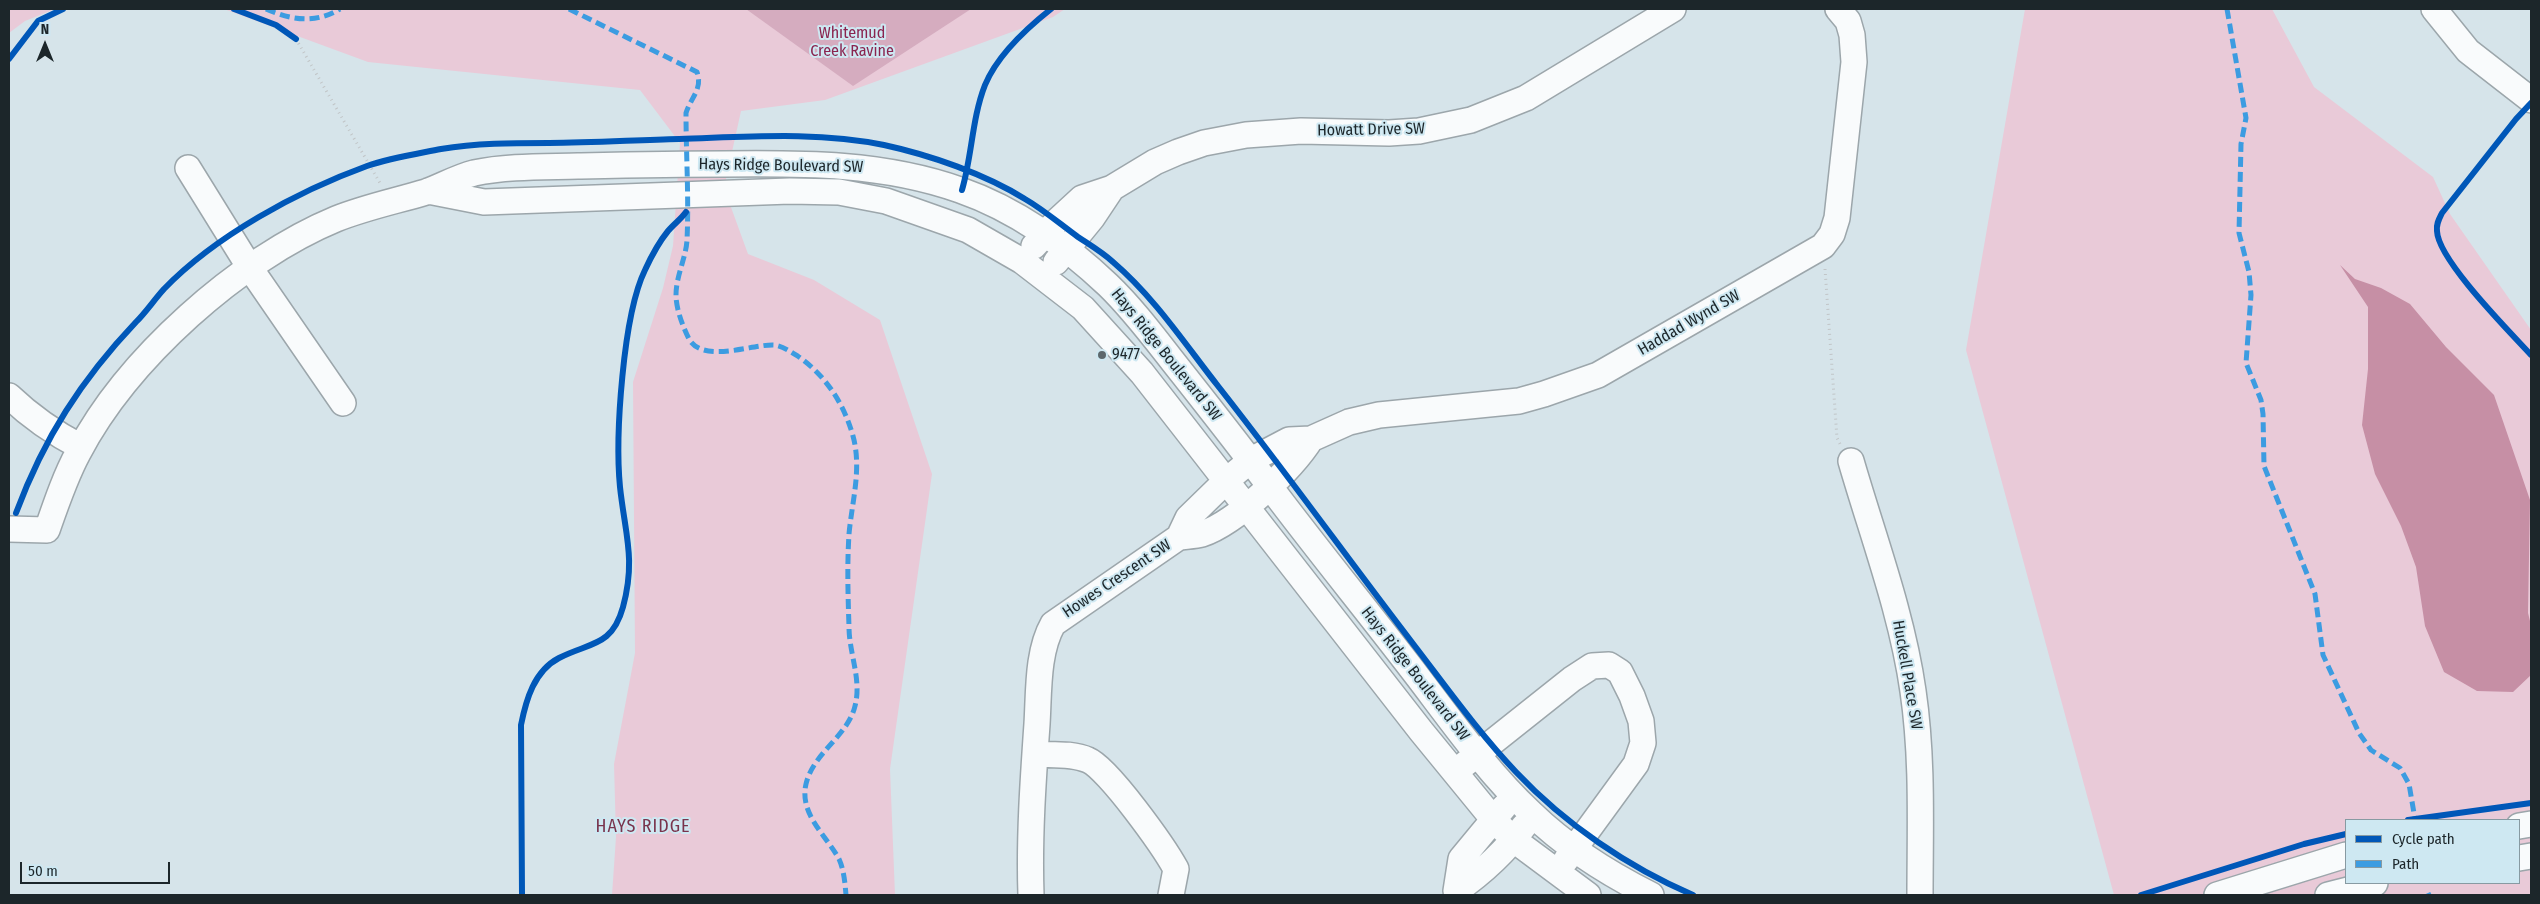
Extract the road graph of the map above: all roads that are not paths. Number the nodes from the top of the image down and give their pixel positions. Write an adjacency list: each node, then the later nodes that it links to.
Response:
1 (1673, 9): 6 (street, Howatt Drive SW)
2 (1838, 9): 15 (street, Haddad Wynd SW)
3 (2434, 9): 4 (street)
4 (2531, 100)
5 (188, 168): 11 (street)
6 (1112, 188): 8 (street, Howatt Drive SW); 9 (street, Howatt Drive SW)
7 (428, 191): 8 (street, Hays Ridge Boulevard SW); 10 (street, Hays Ridge Boulevard SW); 11 (street, Hays Ridge Boulevard SW)
8 (1044, 234): 9 (street, Hays Ridge Boulevard SW); 10 (street, Howatt Drive SW)
9 (1066, 250): 12 (street, Howatt Drive SW); 17 (street, Hays Ridge Boulevard SW)
10 (1022, 261): 12 (street, Hays Ridge Boulevard SW)
11 (250, 268): 14 (street); 16 (street, Hays Ridge Boulevard SW)
12 (1043, 277): 19 (street, Hays Ridge Boulevard SW)
13 (9, 396): 16 (street)
14 (343, 403)
15 (1312, 439): 17 (street, Haddad Wynd SW); 20 (street, Haddad Wynd SW)
16 (81, 447): 22 (street, Hays Ridge Boulevard SW)
17 (1251, 460): 19 (street, Howes Crescent SW); 20 (street, Hays Ridge Boulevard SW)
18 (1851, 461): 40 (street, Huckell Place SW)
19 (1227, 480): 21 (street, Hays Ridge Boulevard SW); 23 (street, Howes Crescent SW)
20 (1269, 485): 21 (street, Haddad Wynd SW); 25 (street, Hays Ridge Boulevard SW)
21 (1247, 506): 23 (street, Haddad Wynd SW); 26 (street, Hays Ridge Boulevard SW)
22 (9, 529)
23 (1179, 537): 24 (street, Howes Crescent SW)
24 (1035, 754): 36 (street, Howes Crescent SW); 37 (street)
25 (1478, 754): 26 (street, Hays Ridge Boulevard SW); 27 (street, Hays Ridge Boulevard SW); 31 (street, Hays Ridge Boulevard SW)
26 (1454, 772): 29 (street, Hays Ridge Boulevard SW)
27 (1514, 796): 28 (street, Hays Ridge Boulevard SW); 29 (street)
28 (1532, 815): 30 (street); 31 (street, Hays Ridge Boulevard SW)
29 (1493, 819): 30 (street, Hays Ridge Boulevard SW); 35 (street)
30 (1514, 840): 33 (street, Hays Ridge Boulevard SW); 35 (street)
31 (1575, 847): 33 (street, Hays Ridge Boulevard SW); 39 (street, Hays Ridge Boulevard SW)
32 (2345, 855): 41 (street)
33 (1557, 872): 38 (street, Hays Ridge Boulevard SW)
34 (2371, 884): 42 (street)
35 (1454, 893)
36 (1031, 895)
37 (1171, 895)
38 (1588, 895)
39 (1651, 895)
40 (1920, 895)
41 (2217, 895)
42 (2328, 895)

